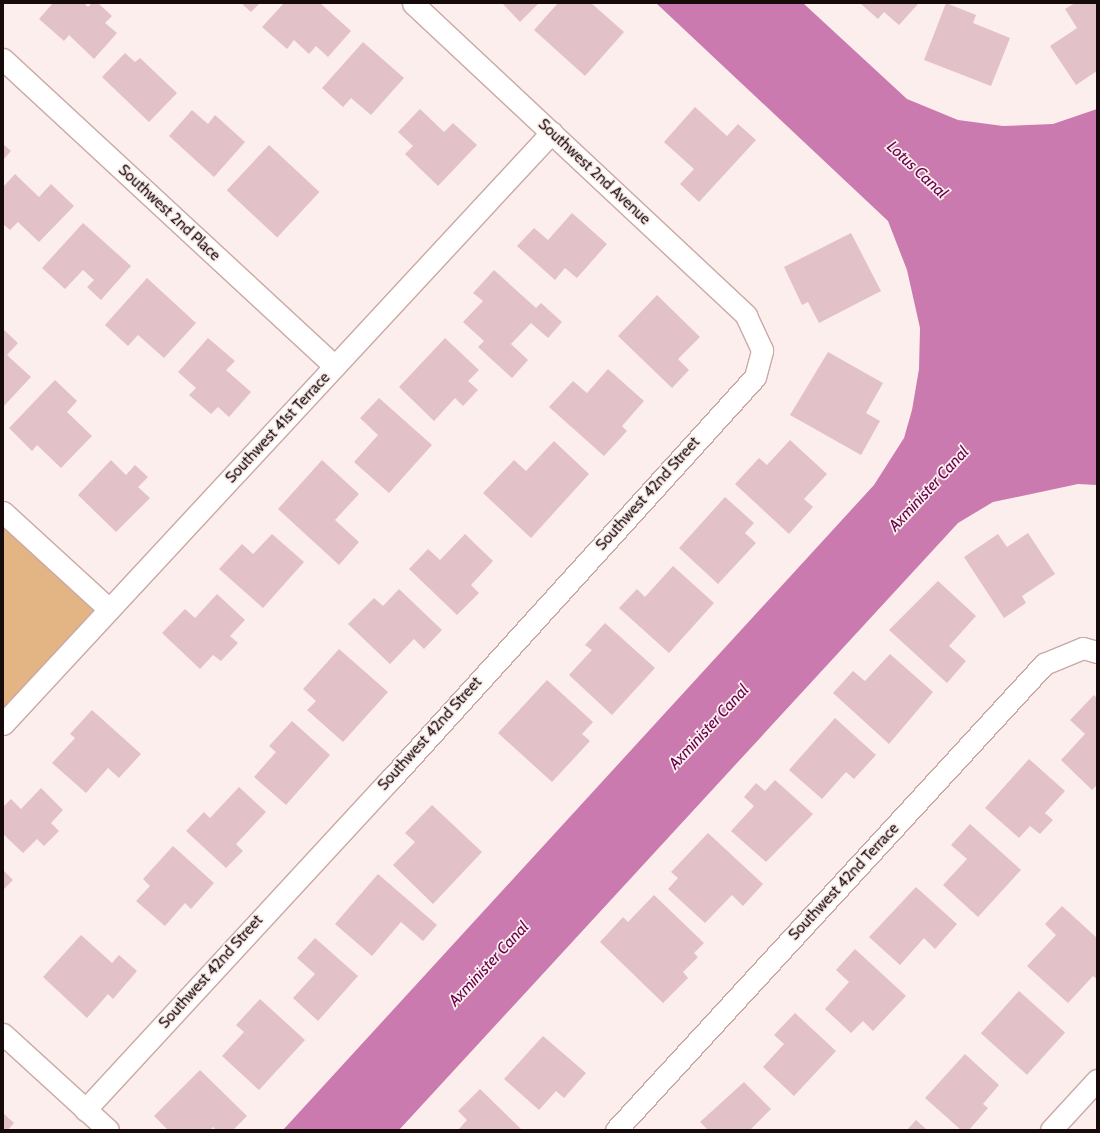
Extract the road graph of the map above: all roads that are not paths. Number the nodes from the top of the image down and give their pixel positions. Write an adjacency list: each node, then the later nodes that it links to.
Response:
1 (413, 3): 3 (street, Southwest 2nd Avenue)
2 (3, 59): 5 (street, Southwest 2nd Place)
3 (552, 132): 4 (street, Southwest 2nd Avenue); 5 (street, Southwest 41st Terrace)
4 (762, 350): 12 (street, Southwest 42nd Street)
5 (335, 366): 7 (street, Southwest 41st Terrace)
6 (3, 512): 7 (street)
7 (109, 609): 9 (street, Southwest 41st Terrace)
8 (1090, 650): 14 (street, Southwest 42nd Terrace)
9 (3, 724)
10 (3, 1034): 12 (street)
11 (1097, 1080): 15 (street)
12 (85, 1110): 13 (street)
13 (108, 1130)
14 (616, 1130)
15 (1051, 1130)

